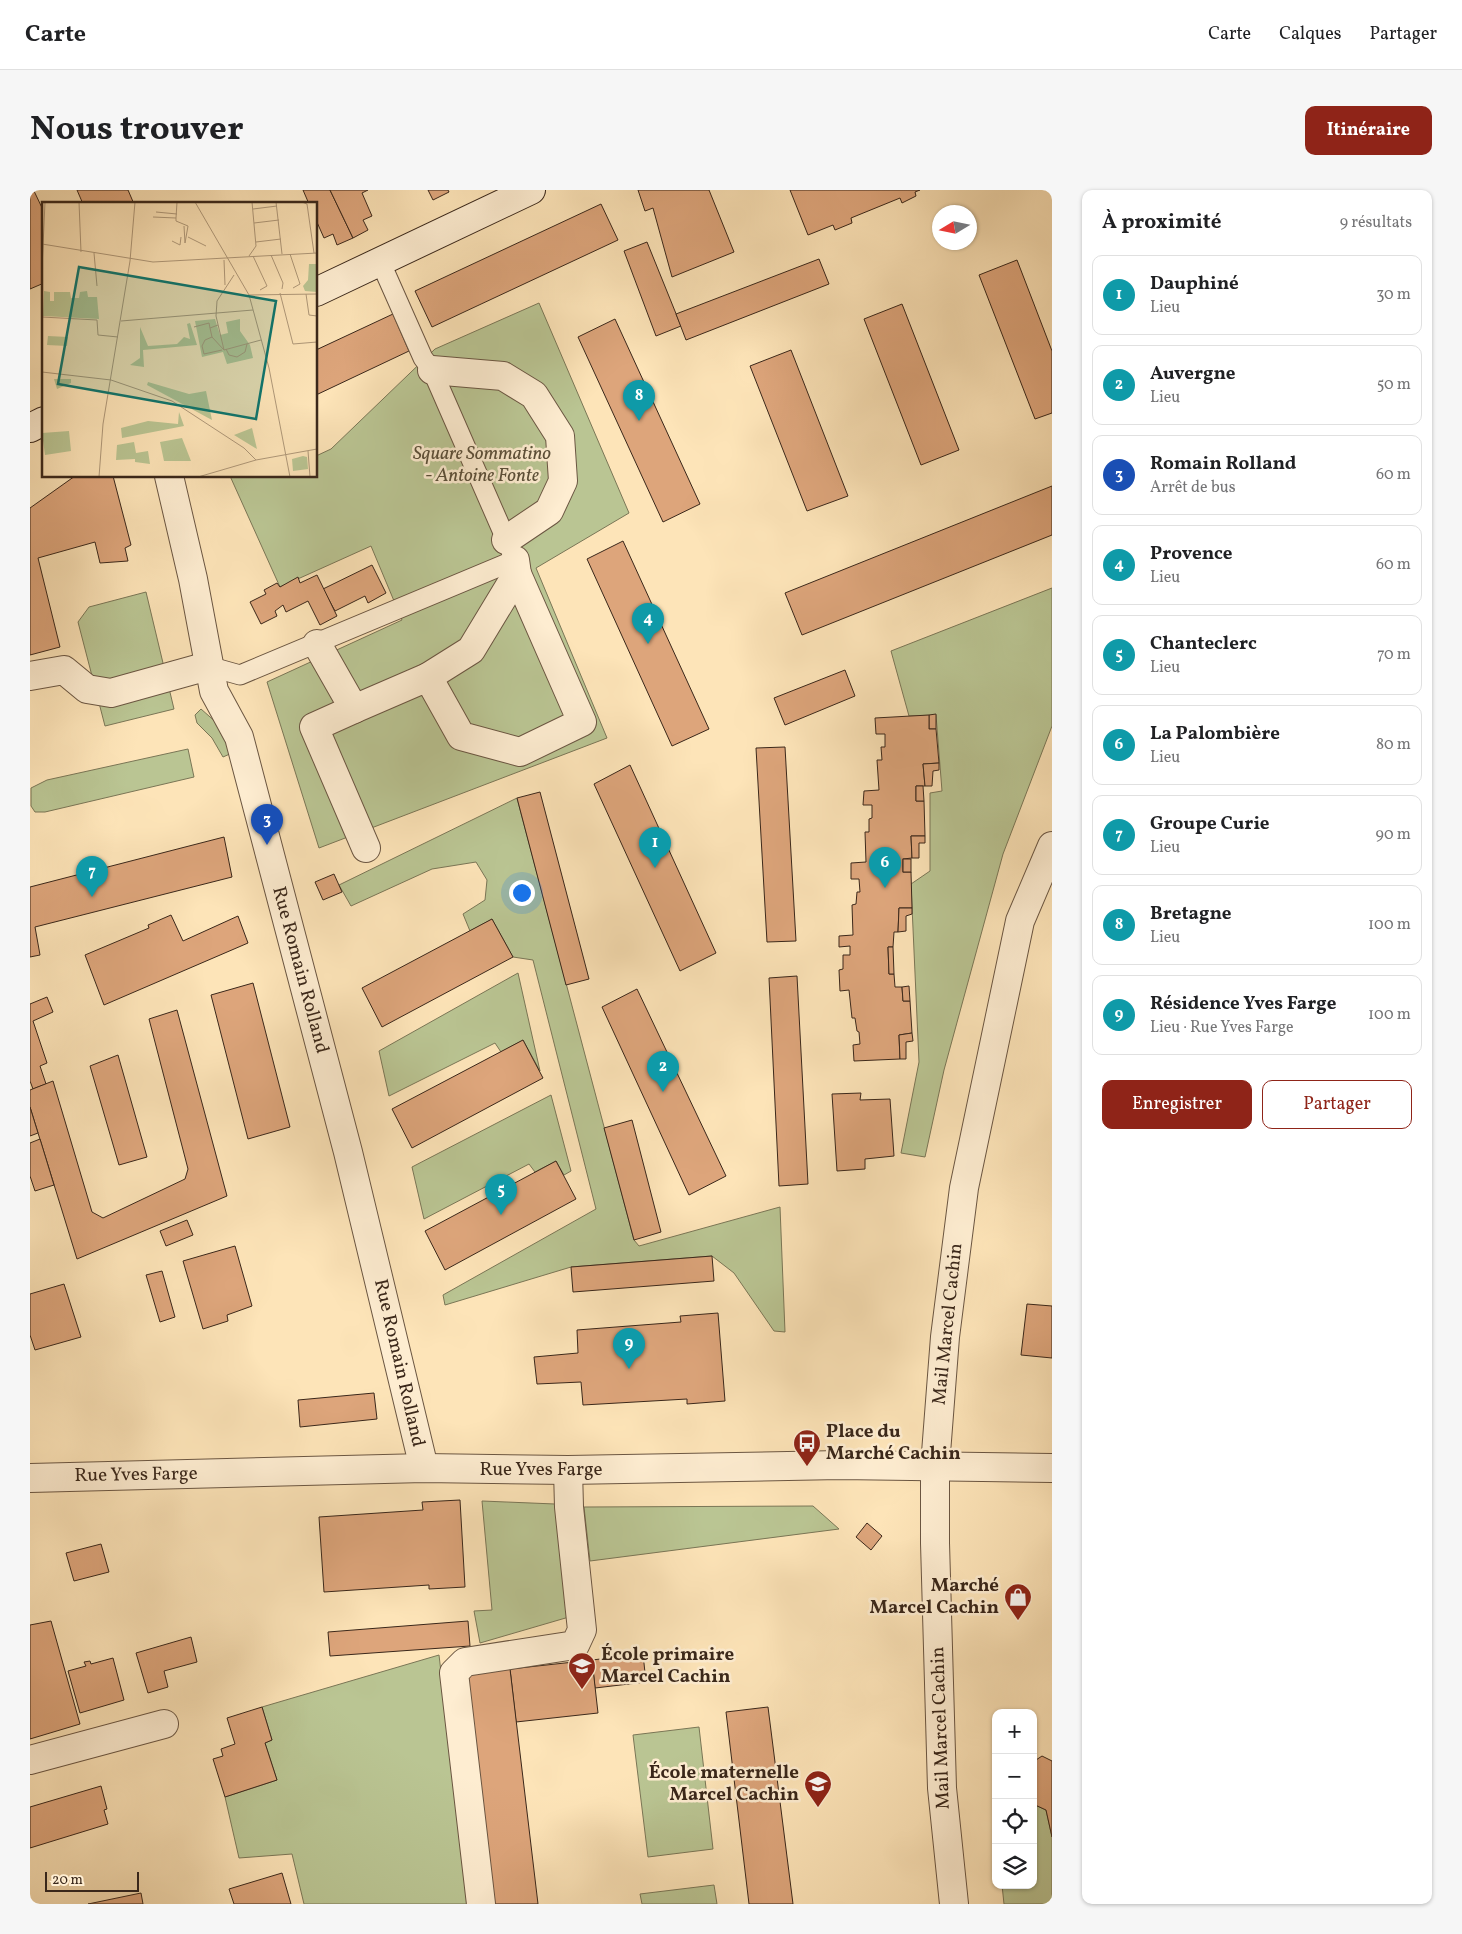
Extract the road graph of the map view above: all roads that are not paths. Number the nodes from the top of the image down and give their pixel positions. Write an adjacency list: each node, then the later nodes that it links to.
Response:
1 (531, 190): 2 (street)
2 (380, 261): 3 (street); 4 (lane)
3 (318, 291)
4 (432, 370): 8 (lane); 8 (street)
5 (42, 422): 6 (street)
6 (30, 428)
7 (169, 478): 10 (street, Rue Romain Rolland)
8 (512, 558): 9 (lane); 12 (street); 12 (street)
9 (316, 644): 10 (lane); 13 (street)
10 (208, 666): 11 (street); 17 (street, Rue Romain Rolland)
11 (30, 676)
12 (428, 677): 13 (street)
13 (354, 709): 15 (street)
14 (1052, 846): 16 (street, Mail Marcel Cachin)
15 (366, 848)
16 (936, 1466): 18 (street, Rue Yves Farge); 19 (street, Rue Yves Farge); 24 (street, Mail Marcel Cachin)
17 (424, 1468): 19 (street, Rue Yves Farge); 20 (street, Rue Yves Farge)
18 (1052, 1468)
19 (568, 1470): 23 (street)
20 (30, 1478)
21 (164, 1724): 22 (street)
22 (30, 1760)
23 (481, 1904)
24 (954, 1904)

